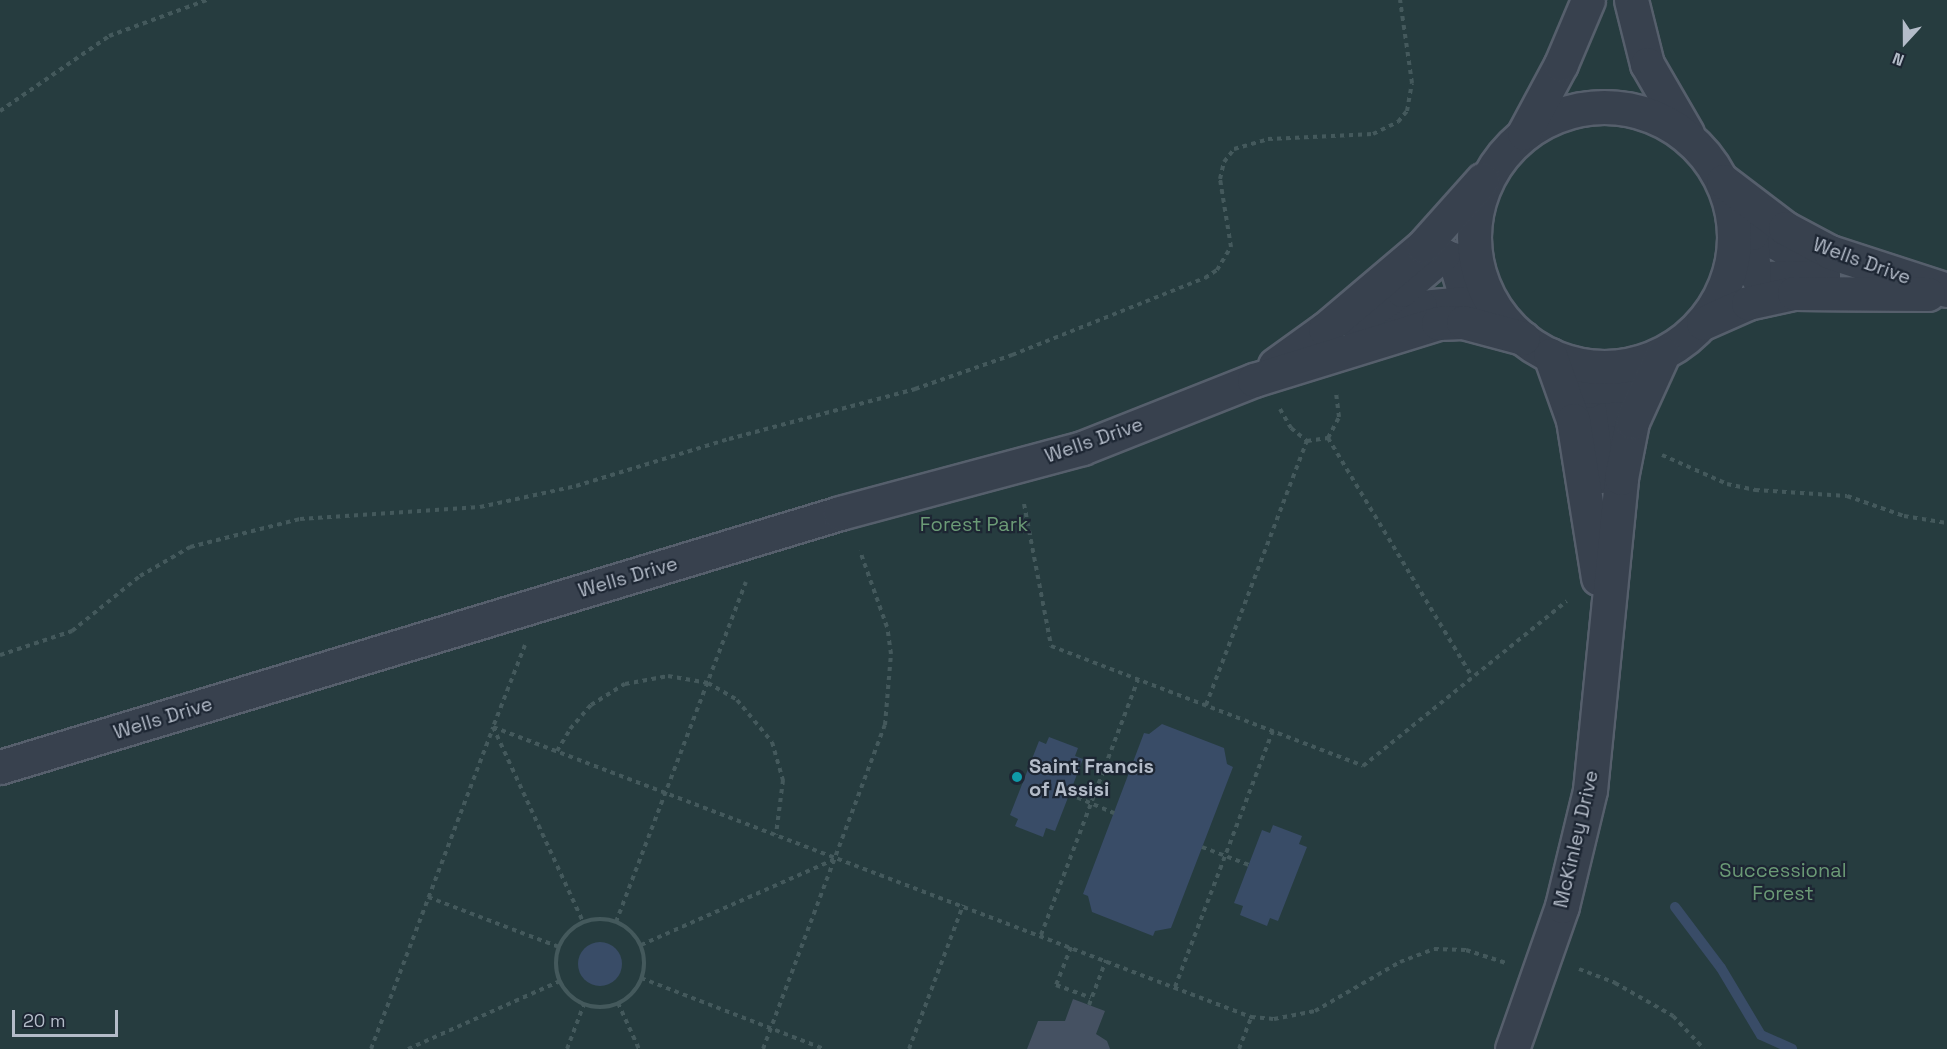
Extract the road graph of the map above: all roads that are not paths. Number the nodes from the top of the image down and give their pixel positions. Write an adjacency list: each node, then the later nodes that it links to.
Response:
1 (1588, 0): 3 (street)
2 (1631, 0): 4 (street)
3 (1523, 135): 4 (street); 5 (street, Wells Drive)
4 (1691, 140): 6 (street)
5 (1499, 160): 9 (street); 11 (street, Wells Drive)
6 (1723, 181): 7 (street, Wells Drive); 8 (street)
7 (1947, 292): 8 (street, Wells Drive)
8 (1701, 324): 10 (street)
9 (1536, 347): 10 (street, Wells Drive); 11 (street, Wells Drive); 12 (street, McKinley Drive)
10 (1663, 354): 12 (street, McKinley Drive)
11 (1254, 380): 13 (street, Wells Drive)
12 (1604, 621): 14 (street, McKinley Drive)
13 (0, 767)
14 (1512, 1049)

